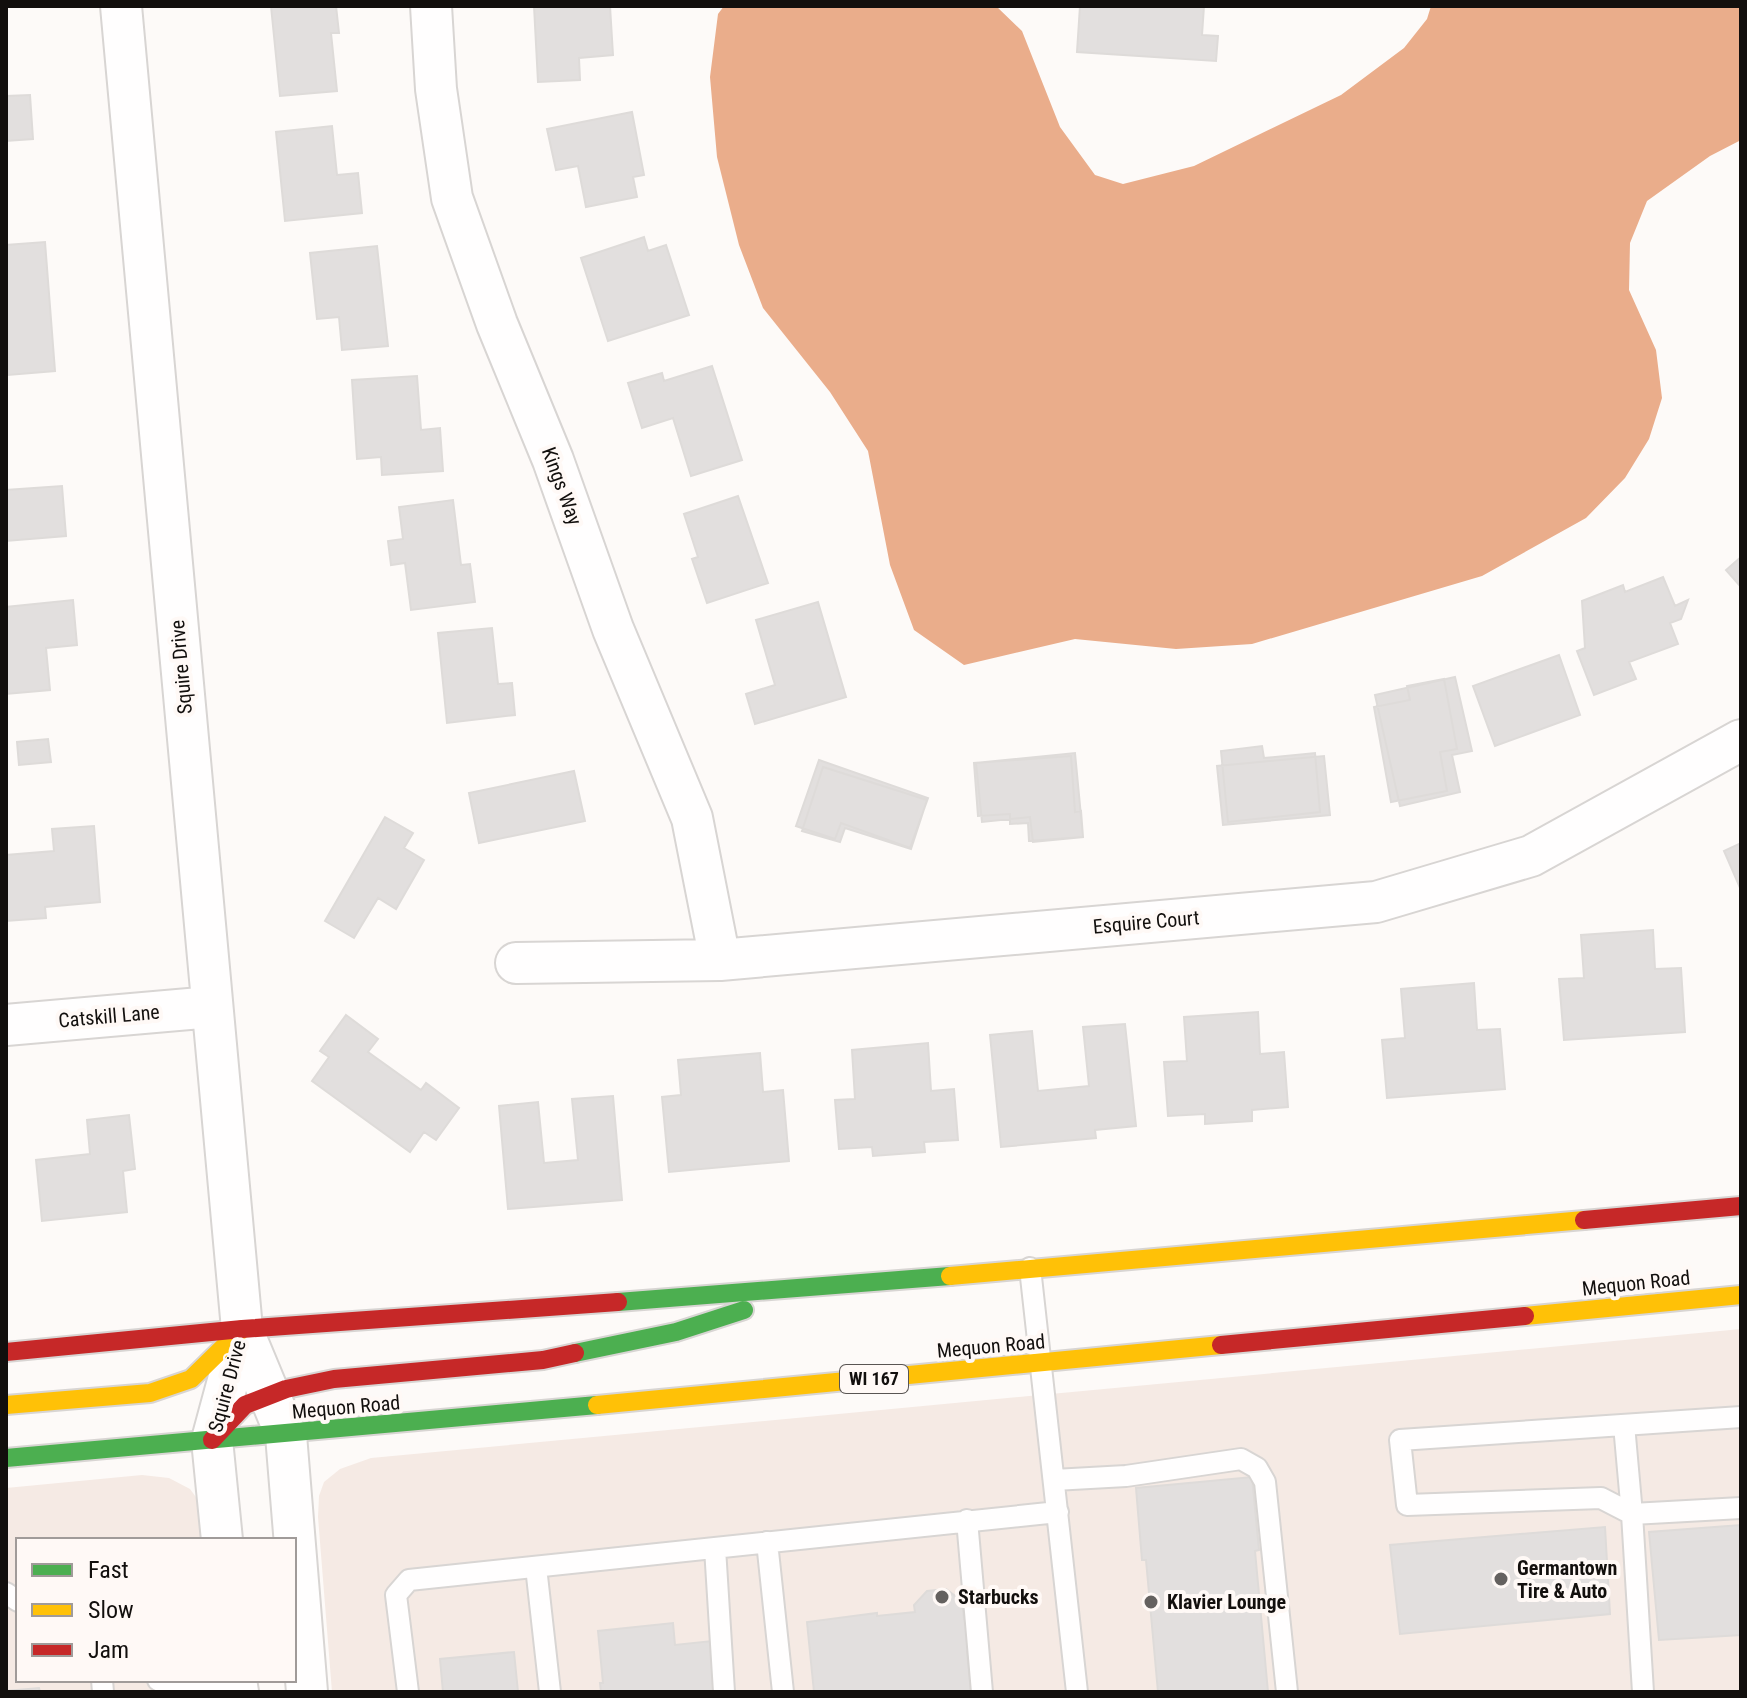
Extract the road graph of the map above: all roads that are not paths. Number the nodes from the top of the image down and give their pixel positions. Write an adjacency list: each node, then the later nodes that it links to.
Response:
1 (121, 6): 6 (street, Squire Drive)
2 (431, 6): 4 (street, Kings Way)
3 (1741, 740): 4 (street, Esquire Court)
4 (720, 960): 5 (street, Esquire Court)
5 (516, 963)
6 (212, 1007): 7 (street, Catskill Lane); 12 (street, Squire Drive)
7 (6, 1025)
8 (1741, 1206): 9 (main road)
9 (1030, 1268): 10 (main road); 14 (lane)
10 (811, 1288): 12 (main road); 15 (main road)
11 (1741, 1295): 14 (main road, Mequon Road / WI 167)
12 (242, 1329): 13 (main road); 15 (street, Squire Drive); 16 (main road); 20 (street, Squire Drive)
13 (6, 1352)
14 (1042, 1363): 19 (main road, Mequon Road / WI 167); 22 (lane)
15 (269, 1396): 19 (street, Squire Drive); 20 (main road)
16 (6, 1405)
17 (1741, 1417): 18 (lane)
18 (1624, 1425): 25 (lane); 25 (lane)
19 (286, 1435): 20 (main road, Mequon Road / WI 167); 28 (street, Squire Drive)
20 (212, 1440): 21 (main road, Mequon Road / WI 167); 27 (street, Squire Drive)
21 (6, 1458)
22 (1054, 1480): 24 (lane); 42 (lane)
23 (1741, 1508): 25 (lane)
24 (1058, 1512): 26 (lane); 41 (lane)
25 (1632, 1514): 43 (lane)
26 (967, 1520): 29 (lane); 40 (lane)
27 (222, 1538)
28 (294, 1538)
29 (767, 1542): 30 (lane); 39 (lane)
30 (715, 1548): 32 (lane); 38 (lane)
31 (296, 1557): 35 (street, Squire Drive)
32 (536, 1567): 36 (lane); 37 (lane)
33 (162, 1682): 34 (lane)
34 (237, 1686)
35 (307, 1692)
36 (408, 1692)
37 (550, 1692)
38 (724, 1692)
39 (783, 1692)
40 (982, 1692)
41 (1077, 1692)
42 (1287, 1692)
43 (1643, 1692)

